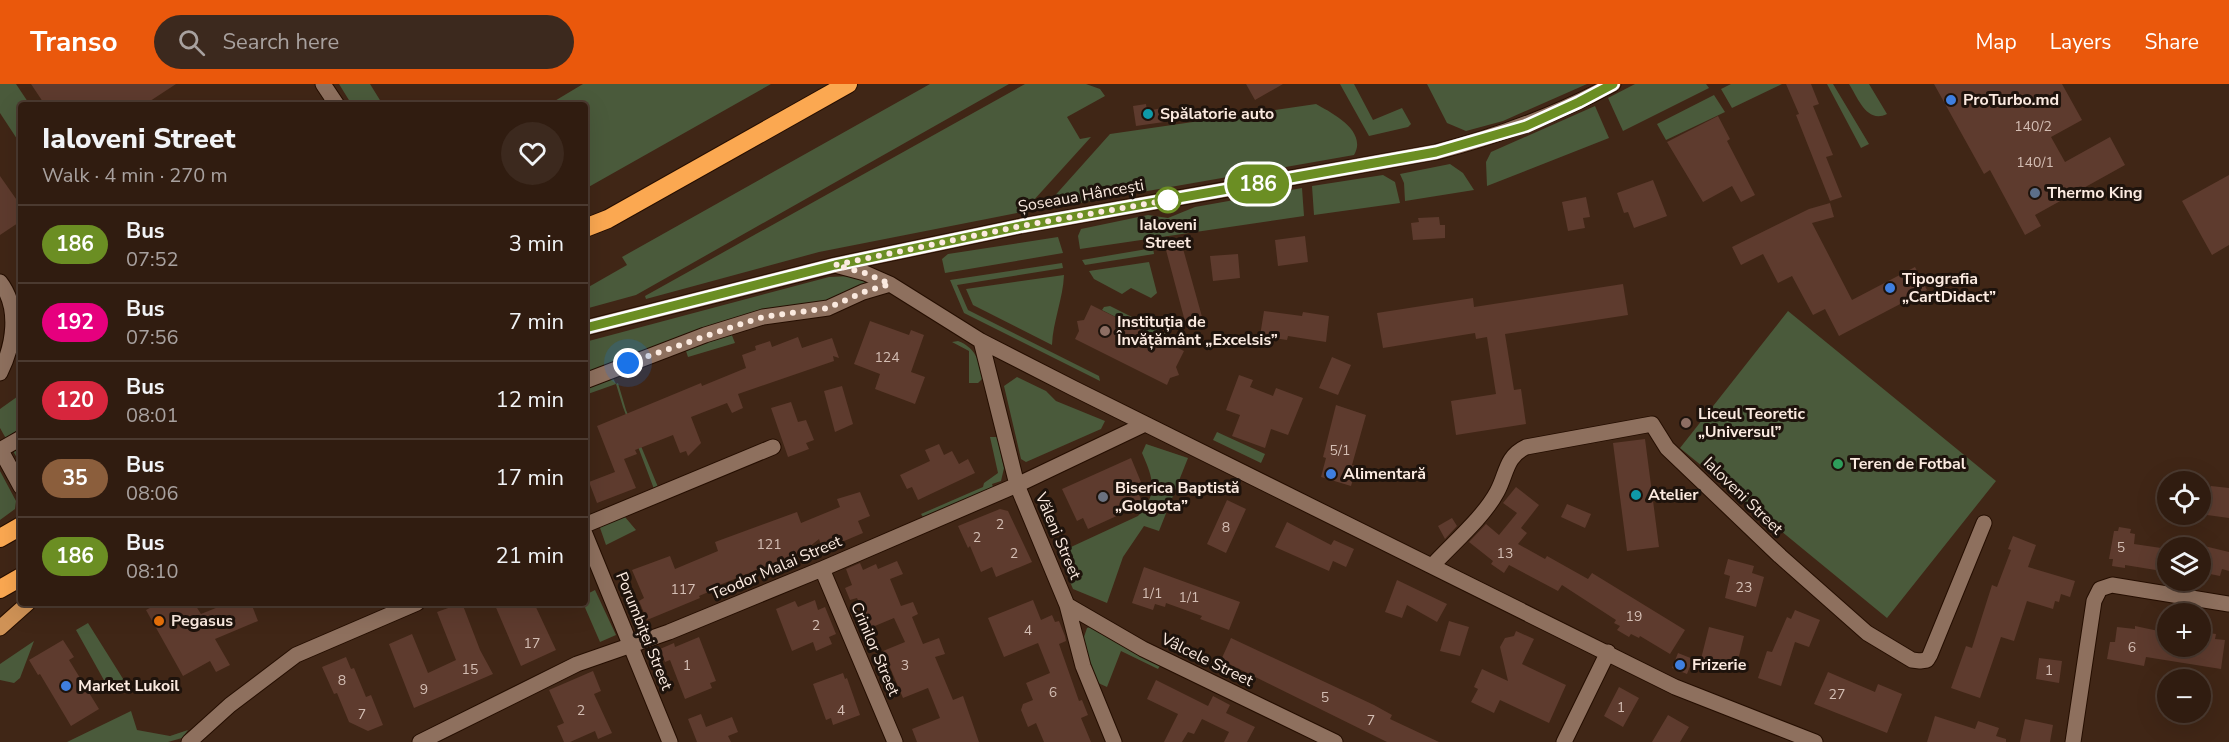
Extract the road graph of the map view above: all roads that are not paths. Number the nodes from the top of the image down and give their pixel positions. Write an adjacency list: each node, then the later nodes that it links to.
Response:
1 (323, 84): 4 (street)
2 (848, 84): 5 (highway)
3 (1613, 84): 8 (street, Șoseaua Hâncești)
4 (335, 102)
5 (608, 219): 6 (highway); 7 (highway)
6 (588, 227)
7 (588, 235)
8 (835, 265): 10 (street); 11 (street, Șoseaua Hâncești)
9 (0, 282): 13 (street)
10 (890, 284): 12 (street); 14 (street)
11 (588, 327)
12 (981, 341): 15 (street); 20 (street, Văleni Street)
13 (0, 373)
14 (588, 380)
15 (1145, 424): 20 (street, Teodor Malai Street); 26 (street)
16 (18, 440): 18 (street)
17 (773, 447): 23 (street)
18 (0, 450): 19 (street)
19 (18, 481)
20 (1017, 485): 27 (street, Teodor Malai Street); 31 (street, Văleni Street)
21 (1984, 523): 26 (street, Ialoveni Street)
22 (18, 528): 24 (highway)
23 (588, 532)
24 (0, 538)
25 (588, 540): 35 (street, Porumbiței Street)
26 (1432, 566): 36 (street)
27 (822, 569): 35 (street, Teodor Malai Street); 40 (street, Crinilor Street)
28 (18, 579): 29 (highway)
29 (0, 589)
30 (2229, 604): 45 (street)
31 (1067, 605): 41 (street, Văleni Street); 42 (street, Vâlcele Street)
32 (25, 606): 34 (main road)
33 (410, 606): 37 (street)
34 (0, 628)
35 (631, 644): 38 (street, Teodor Malai Street); 39 (street, Porumbiței Street)
36 (1608, 652): 43 (street); 44 (street)
37 (189, 742)
38 (422, 742)
39 (670, 742)
40 (895, 742)
41 (1114, 742)
42 (1335, 742)
43 (1564, 742)
44 (1815, 742)
45 (2073, 742)

